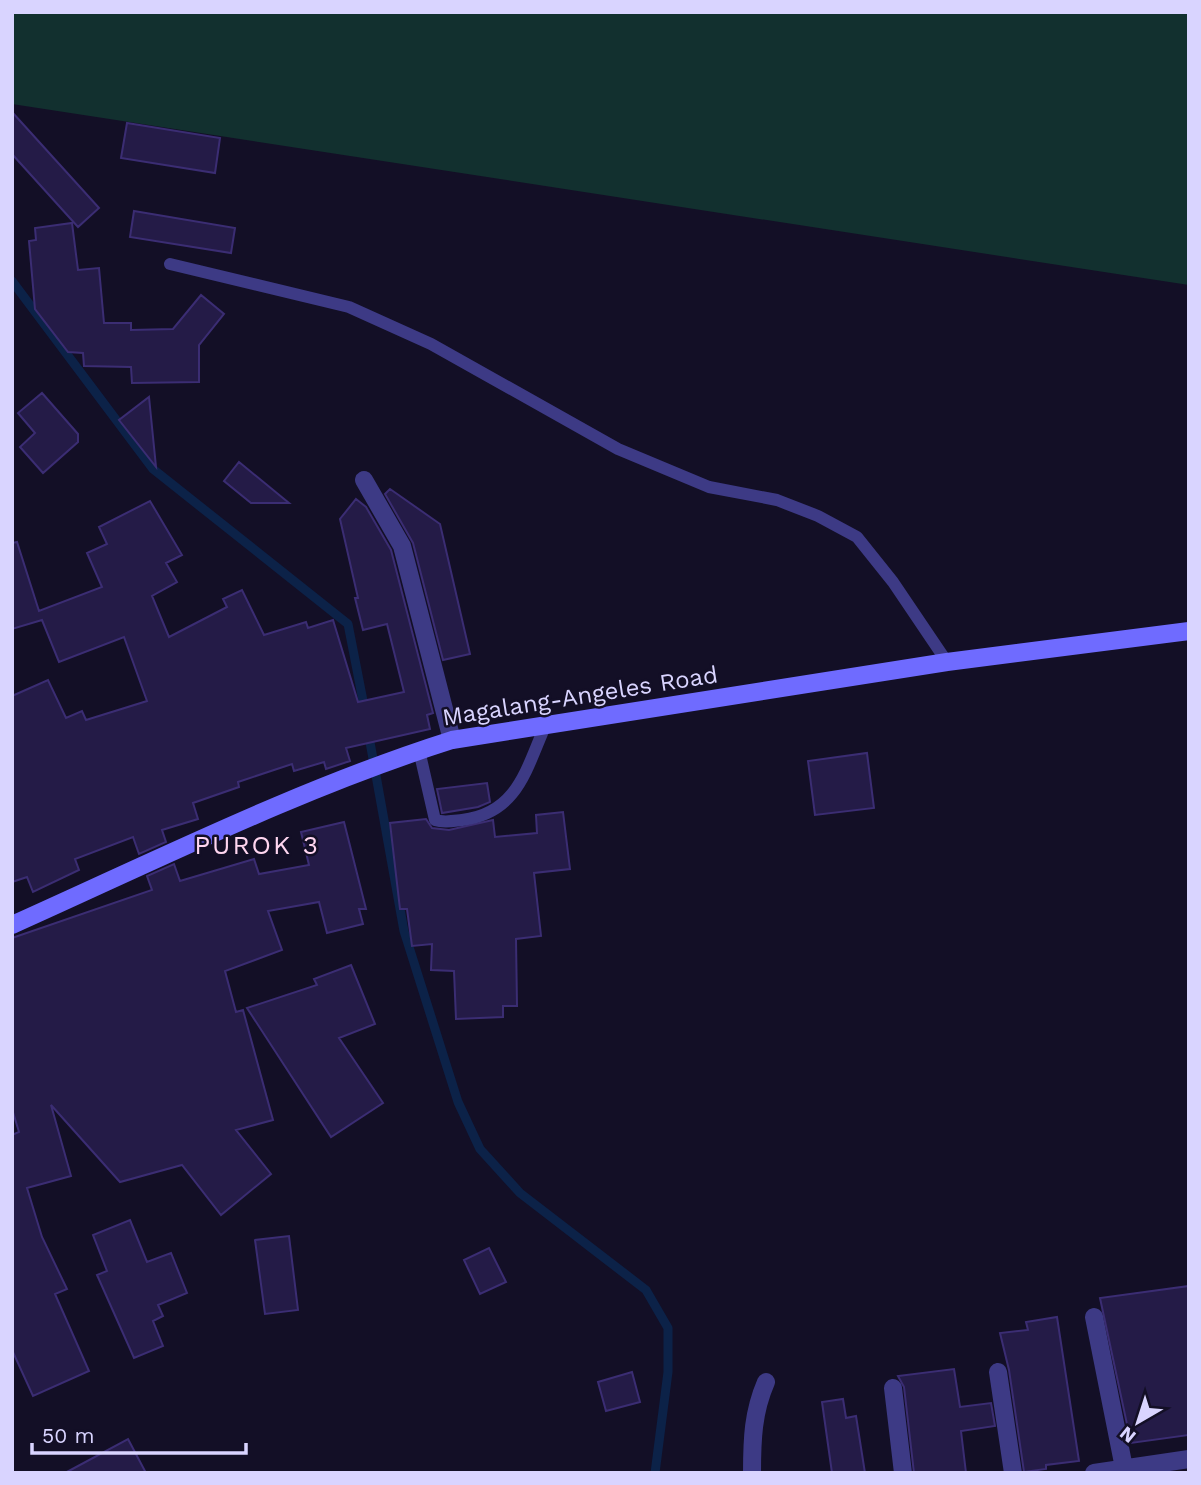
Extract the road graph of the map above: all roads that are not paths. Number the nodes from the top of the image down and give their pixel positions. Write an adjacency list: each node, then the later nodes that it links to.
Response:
1 (170, 264): 4 (lane)
2 (364, 480): 6 (street)
3 (1189, 631): 4 (main road, Magalang-Angeles Road)
4 (947, 662): 5 (main road, Magalang-Angeles Road)
5 (546, 724): 6 (main road, Magalang-Angeles Road); 7 (lane)
6 (452, 740): 7 (main road, Magalang-Angeles Road)
7 (419, 750): 8 (main road, Magalang-Angeles Road)
8 (12, 925)
9 (1094, 1317): 14 (street)
10 (998, 1372): 17 (street)
11 (766, 1381): 15 (street)
12 (893, 1388): 16 (street)
13 (1189, 1459): 14 (street)
14 (1124, 1470): 18 (street)
15 (752, 1473)
16 (903, 1473)
17 (1013, 1473)
18 (1094, 1473)

